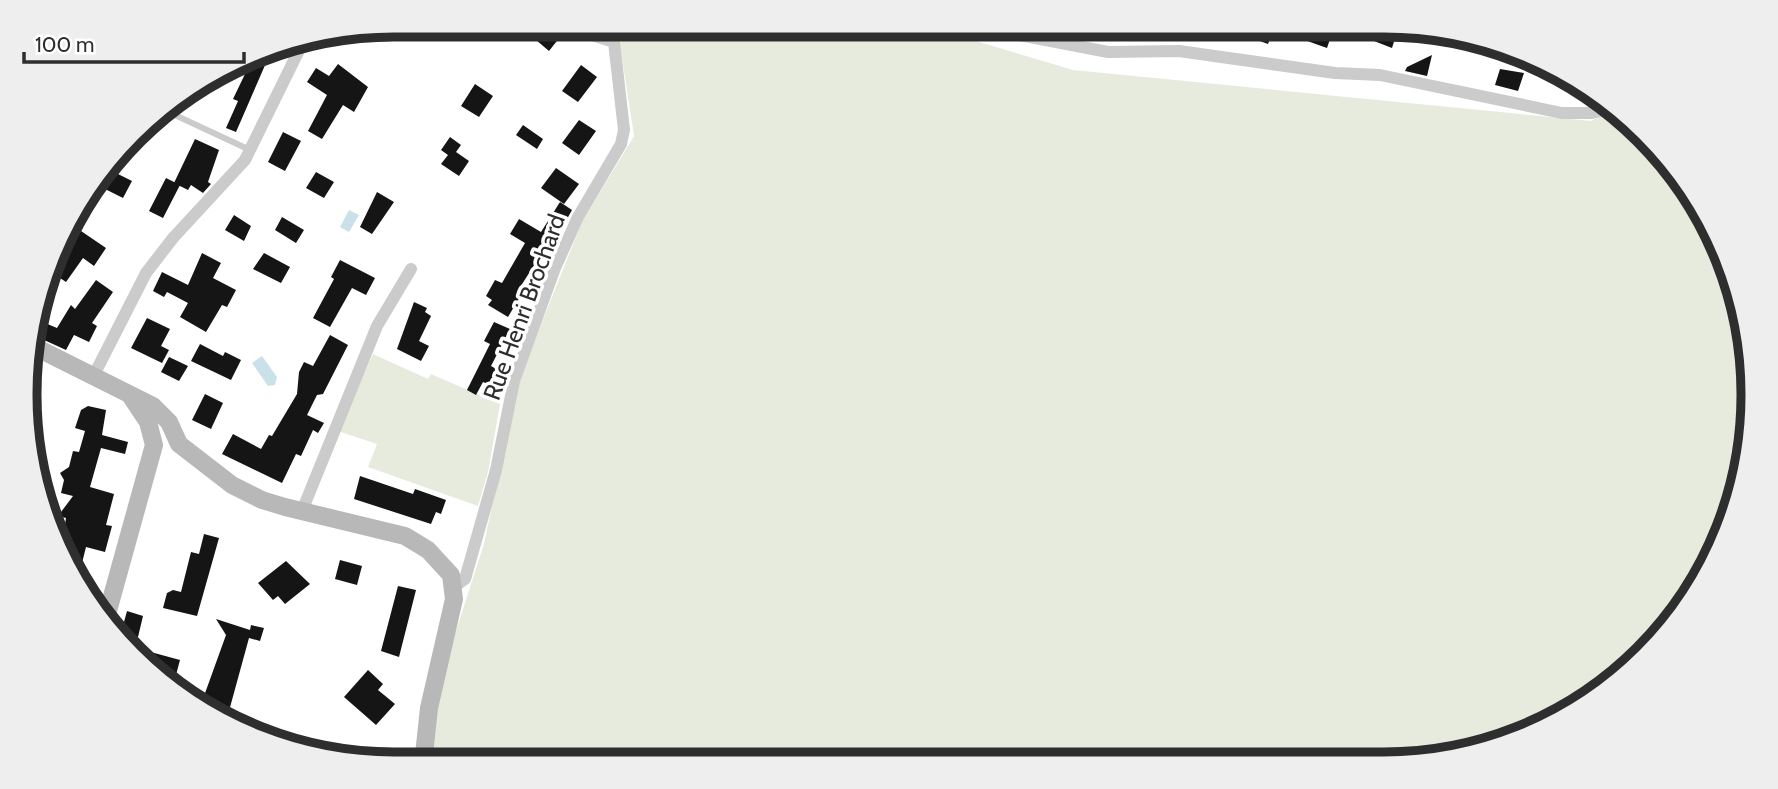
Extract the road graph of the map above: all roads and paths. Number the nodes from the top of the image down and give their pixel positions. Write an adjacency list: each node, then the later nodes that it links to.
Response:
1 (598, 37): 14 (street, Rue Henri Brochard)
2 (1032, 37): 4 (street)
3 (299, 50): 6 (street)
4 (1600, 111)
5 (173, 114): 6 (lane)
6 (250, 150): 9 (street)
7 (411, 269): 13 (street)
8 (40, 351): 9 (main road)
9 (93, 377): 10 (main road)
10 (130, 395): 11 (main road); 12 (main road)
11 (177, 438): 12 (street); 13 (main road)
12 (154, 440): 15 (main road)
13 (302, 511): 14 (main road)
14 (454, 587): 16 (main road)
15 (109, 609)
16 (424, 752)

